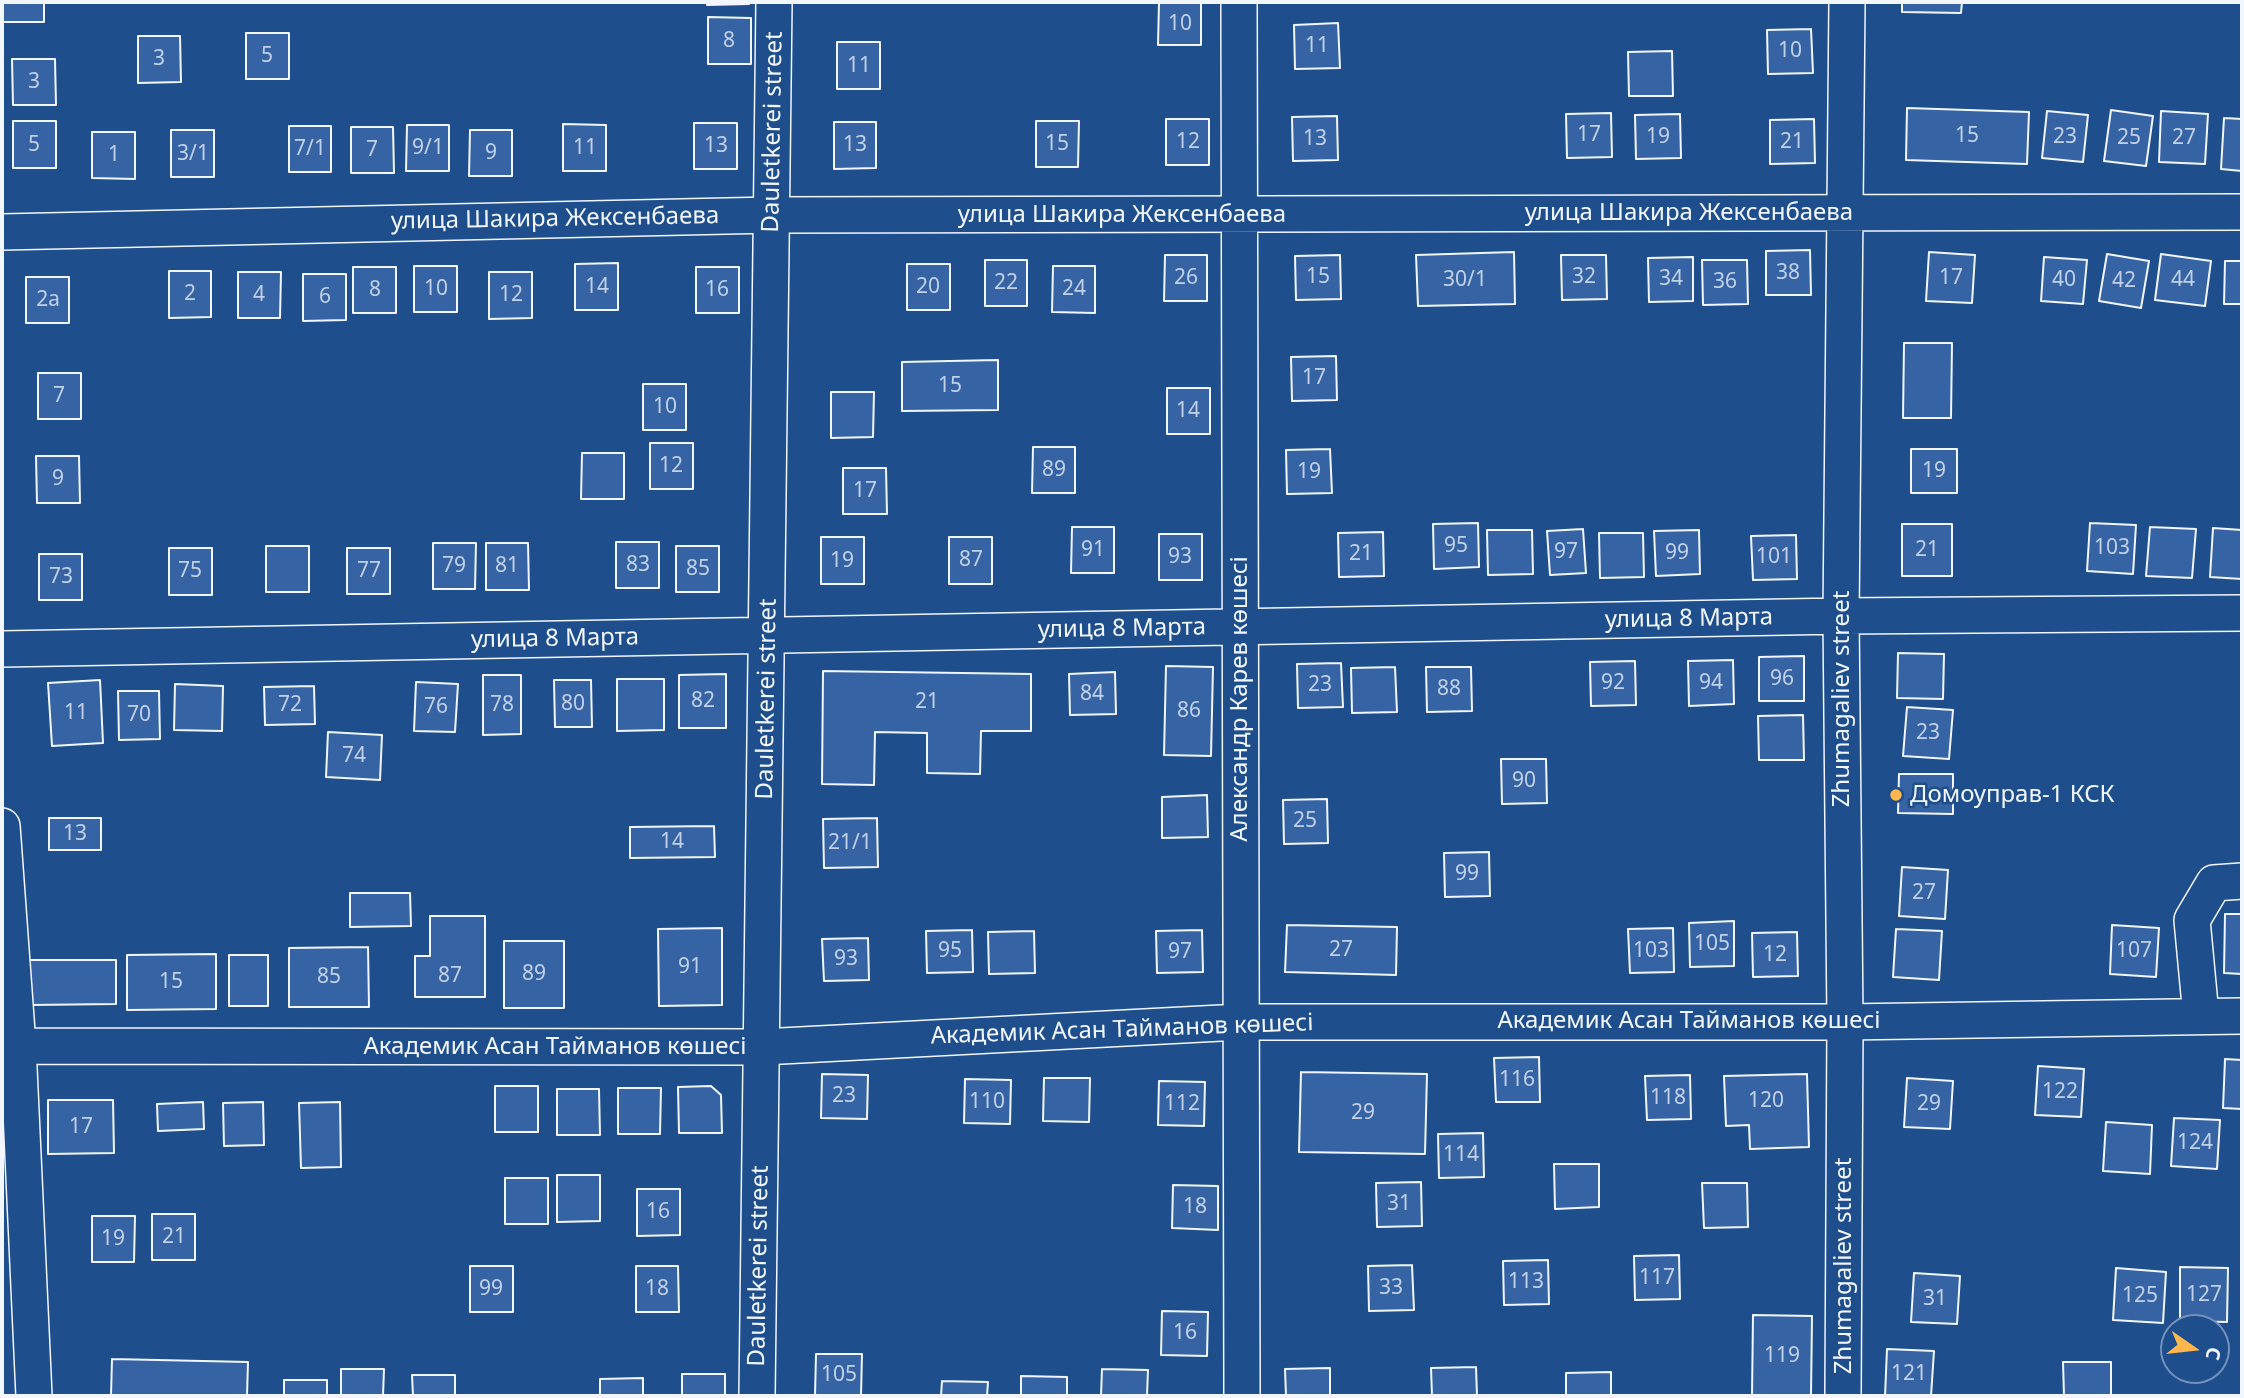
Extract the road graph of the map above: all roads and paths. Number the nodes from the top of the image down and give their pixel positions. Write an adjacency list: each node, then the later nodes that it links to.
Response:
1 (774, 2): 6 (street, Dauletkerei street)
2 (1238, 2): 7 (street, Александр Карев көшесі)
3 (1847, 2): 4 (street, Zhumagaliev street)
4 (1845, 212): 5 (street, улица Шакира Жексенбаева); 7 (street, улица Шакира Жексенбаева); 10 (street, Zhumagaliev street)
5 (2242, 212)
6 (772, 215): 7 (street, улица Шакира Жексенбаева); 8 (street, улица Шакира Жексенбаева); 12 (street, Dauletkerei street)
7 (1238, 215): 11 (street, Александр Карев көшесі)
8 (2, 232)
9 (2242, 613): 10 (street, улица 8 Марта)
10 (1841, 616): 11 (street, улица 8 Марта); 19 (street, Zhumagaliev street)
11 (1240, 626): 12 (street, улица 8 Марта); 18 (street, Александр Карев көшесі)
12 (768, 635): 13 (street, улица 8 Марта); 21 (street, Dauletkerei street)
13 (2, 649)
14 (2, 827): 20 (street)
15 (2242, 881): 16 (street)
16 (2201, 1016): 17 (street, Академик Асан Тайманов көшесі); 19 (street, Академик Асан Тайманов көшесі)
17 (2242, 1016)
18 (1240, 1022): 19 (street, Академик Асан Тайманов көшесі); 21 (street, Академик Асан Тайманов көшесі); 24 (street, Александр Карев көшесі)
19 (1845, 1022): 25 (street, Zhumagaliev street)
20 (10, 1046): 21 (street, Академик Асан Тайманов көшесі); 22 (street)
21 (762, 1047): 23 (street, Dauletkerei street)
22 (34, 1396)
23 (757, 1396)
24 (1242, 1396)
25 (1843, 1396)

